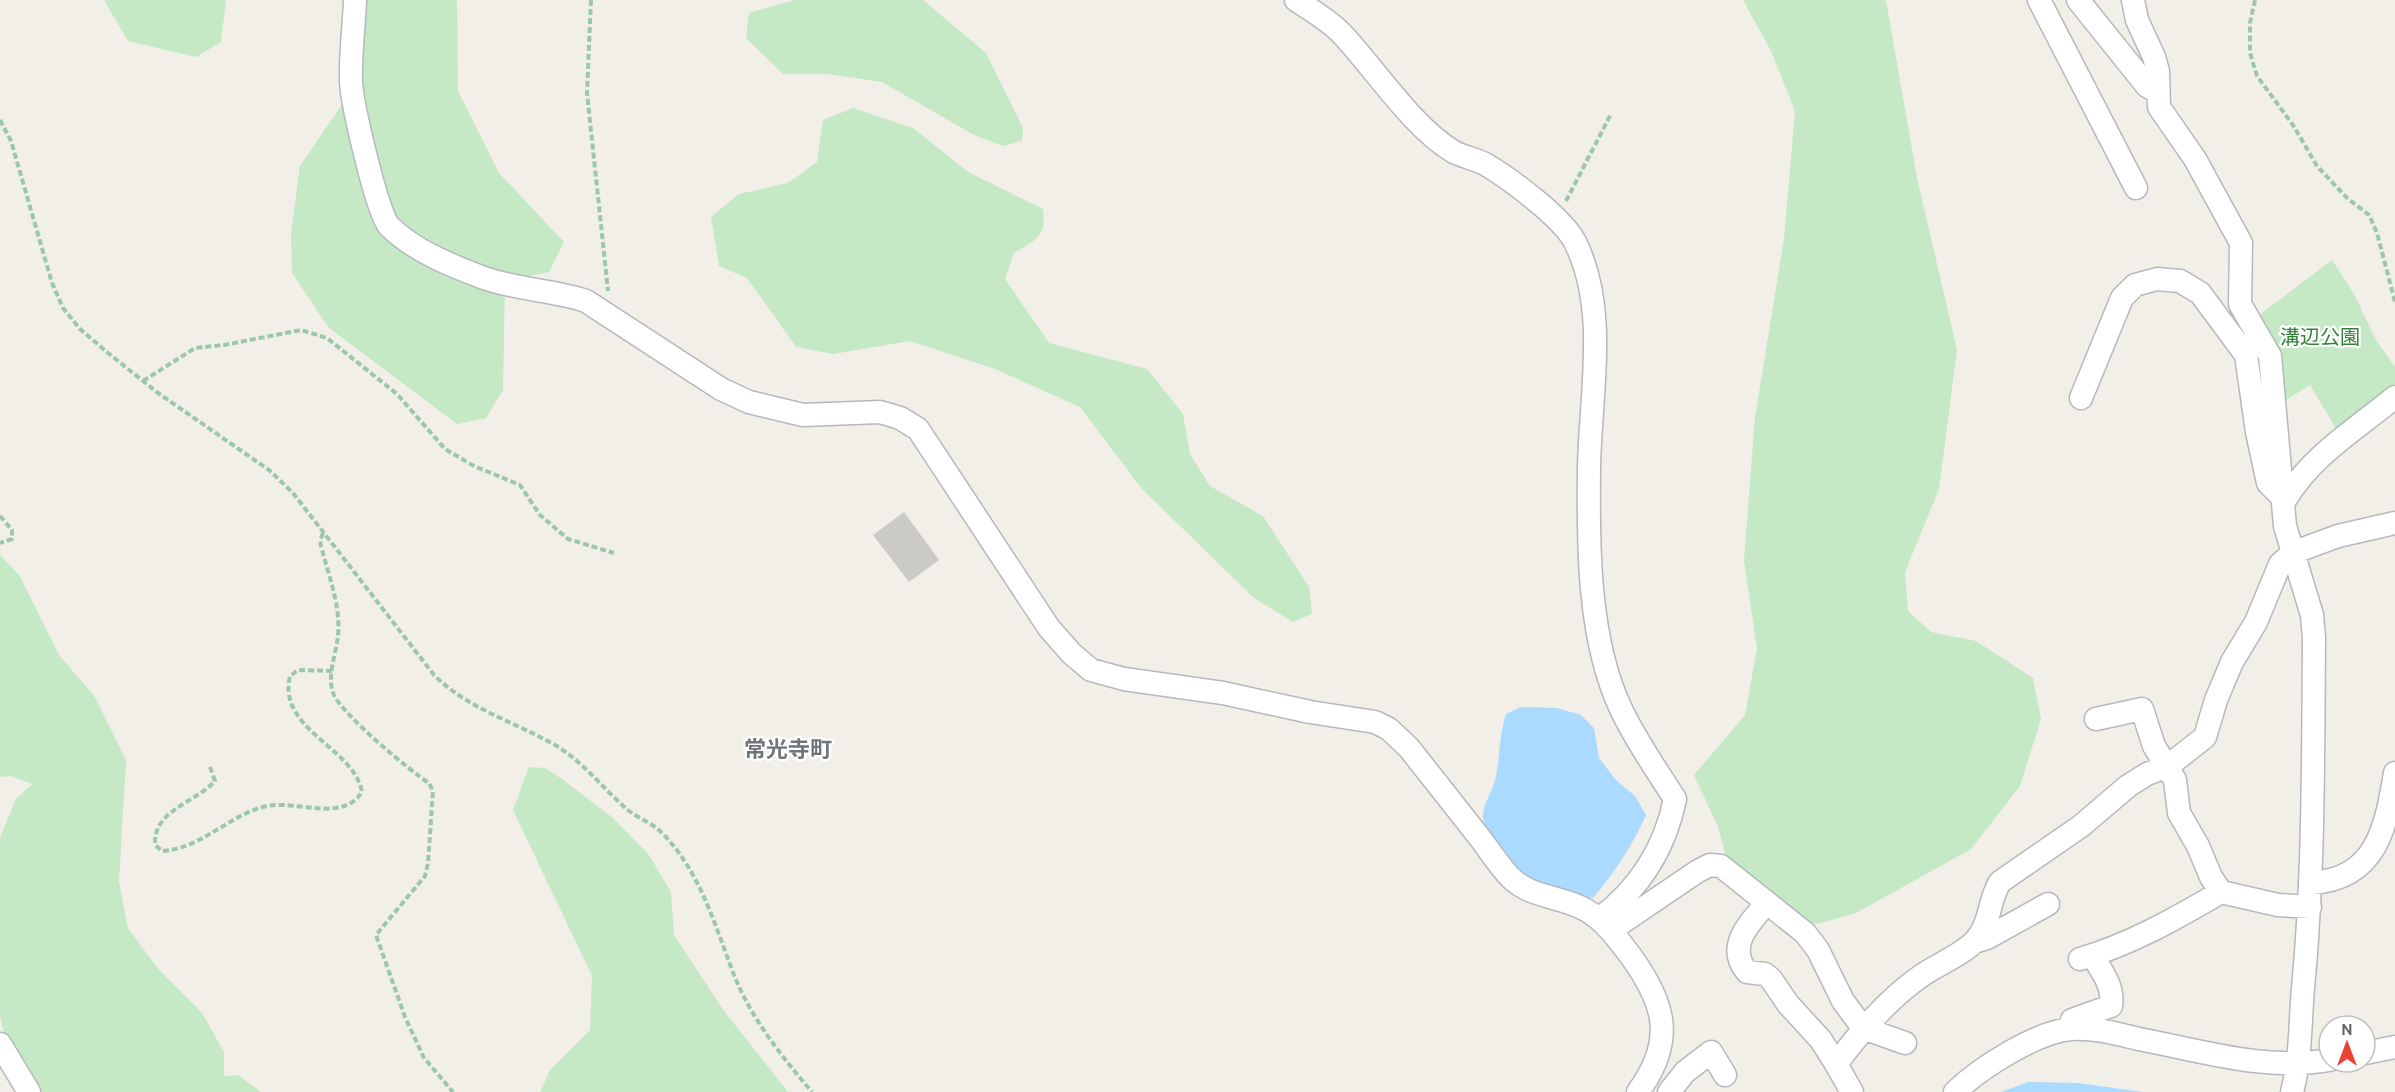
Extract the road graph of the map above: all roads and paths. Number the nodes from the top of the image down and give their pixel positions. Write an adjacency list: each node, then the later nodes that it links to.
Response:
1 (355, 0): 14 (street)
2 (591, 0): 14 (path)
3 (1296, 0): 12 (street)
4 (2039, 0): 11 (street)
5 (2078, 0): 8 (street)
6 (2133, 0): 8 (street)
7 (2254, 0): 13 (path)
8 (2157, 92): 18 (street)
9 (1611, 114): 12 (path)
10 (0, 120): 15 (path)
11 (2136, 188)
12 (1556, 220): 35 (street)
13 (2395, 302)
14 (615, 321): 35 (street)
15 (143, 381): 21 (path); 23 (path)
16 (2081, 398): 18 (street)
17 (2394, 399): 18 (street)
18 (2285, 500): 24 (street)
19 (0, 516): 22 (path)
20 (2395, 523): 24 (street)
21 (323, 533): 25 (path); 49 (path)
22 (0, 543)
23 (614, 553)
24 (2292, 553): 27 (street); 30 (street)
25 (333, 671): 28 (path); 48 (path)
26 (2096, 718): 27 (street)
27 (2168, 766): 31 (street); 36 (street)
28 (210, 767)
29 (2394, 780): 30 (street)
30 (2311, 883): 34 (street)
31 (2221, 892): 34 (street); 38 (street)
32 (1767, 903): 35 (street); 37 (street); 44 (street)
33 (2048, 904): 36 (street)
34 (2310, 907): 45 (street)
35 (1605, 925): 50 (street)
36 (1974, 942): 37 (street)
37 (1863, 1028): 39 (street); 44 (street)
38 (2070, 1029): 45 (street); 53 (street)
39 (1905, 1043)
40 (0, 1044): 47 (street)
41 (2395, 1047): 42 (street)
42 (2377, 1051)
43 (2317, 1062): 45 (street)
44 (1836, 1064): 52 (street)
45 (2299, 1065): 54 (street)
46 (1725, 1075): 51 (street)
47 (29, 1092)
48 (453, 1092)
49 (812, 1092)
50 (1638, 1092)
51 (1669, 1092)
52 (1852, 1092)
53 (1955, 1092)
54 (2292, 1092)

